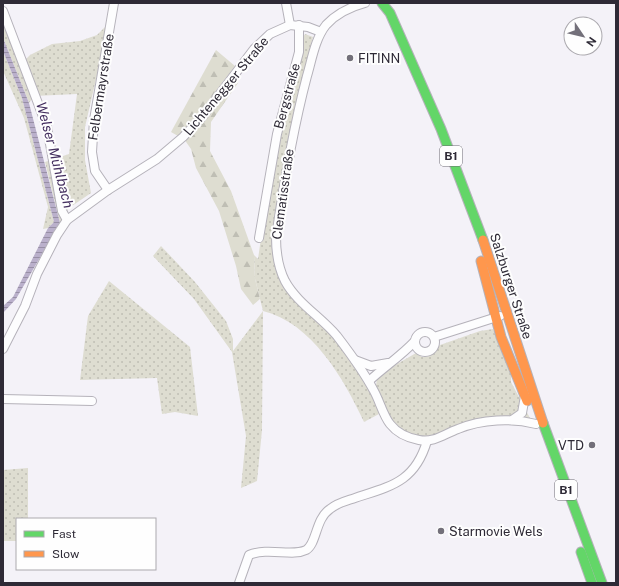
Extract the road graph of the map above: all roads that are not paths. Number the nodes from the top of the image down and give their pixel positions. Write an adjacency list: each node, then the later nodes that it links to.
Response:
1 (114, 3): 9 (street, Felbermayrstraße)
2 (286, 3): 6 (street)
3 (365, 3): 8 (street)
4 (381, 3): 12 (main road, Salzburger Straße / B1); 13 (main road, Salzburger Straße / B1)
5 (3, 11): 10 (street)
6 (290, 25): 7 (street, Lichtenegger Straße); 9 (street, Lichtenegger Straße)
7 (299, 25): 8 (street, Lichtenegger Straße); 11 (street, Bergstraße)
8 (321, 32): 19 (street, Clematisstraße)
9 (108, 190): 10 (street, Lichtenegger Straße)
10 (67, 220): 16 (street, Lichtenegger Straße)
11 (259, 238)
12 (506, 314): 13 (street); 31 (main road, Salzburger Straße / B1)
13 (495, 317): 14 (street); 23 (main road, Salzburger Straße / B1)
14 (434, 337): 15 (street); 17 (street)
15 (415, 341): 17 (street); 18 (street)
16 (3, 349)
17 (419, 351): 18 (street)
18 (402, 355): 20 (street)
19 (354, 360): 21 (street); 22 (street, Clematisstraße)
20 (391, 362): 21 (street); 22 (street)
21 (372, 366): 22 (street)
22 (367, 378): 28 (street, Clematisstraße)
23 (525, 396): 26 (street); 27 (main road, Salzburger Straße / B1)
24 (3, 399): 25 (street)
25 (92, 401)
26 (512, 420): 27 (street); 28 (street)
27 (536, 424): 30 (main road, Salzburger Straße / B1)
28 (427, 441): 29 (street)
29 (239, 583)
30 (592, 583)
31 (602, 583)

